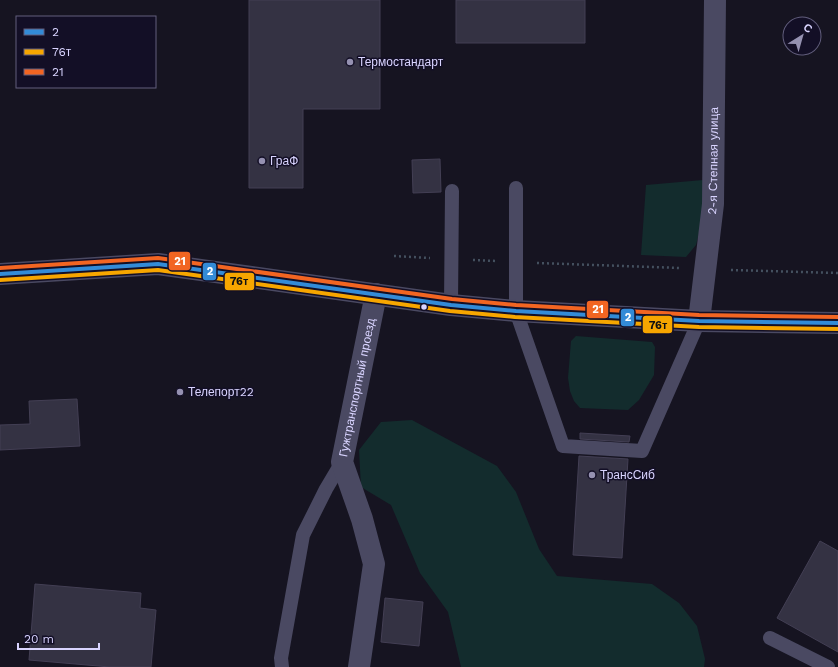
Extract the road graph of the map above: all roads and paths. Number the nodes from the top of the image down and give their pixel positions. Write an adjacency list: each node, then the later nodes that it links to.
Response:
1 (715, 0): 7 (street, 2-я Степная улица)
2 (516, 188): 6 (lane)
3 (452, 191): 5 (lane)
4 (394, 256): 5 (path)
5 (451, 259): 6 (path); 11 (lane)
6 (515, 262): 7 (path); 12 (lane)
7 (706, 269): 8 (path); 13 (street, 2-я Степная улица)
8 (838, 273)
9 (0, 274): 10 (street)
10 (376, 294): 11 (street); 15 (street, Гужтранспортный проезд)
11 (451, 305): 12 (street)
12 (516, 311): 13 (street); 13 (lane)
13 (699, 321): 14 (street)
14 (838, 323)
15 (342, 462): 17 (lane); 18 (street, Гужтранспортный проезд)
16 (770, 638): 19 (lane)
17 (282, 667)
18 (359, 667)
19 (828, 667)

